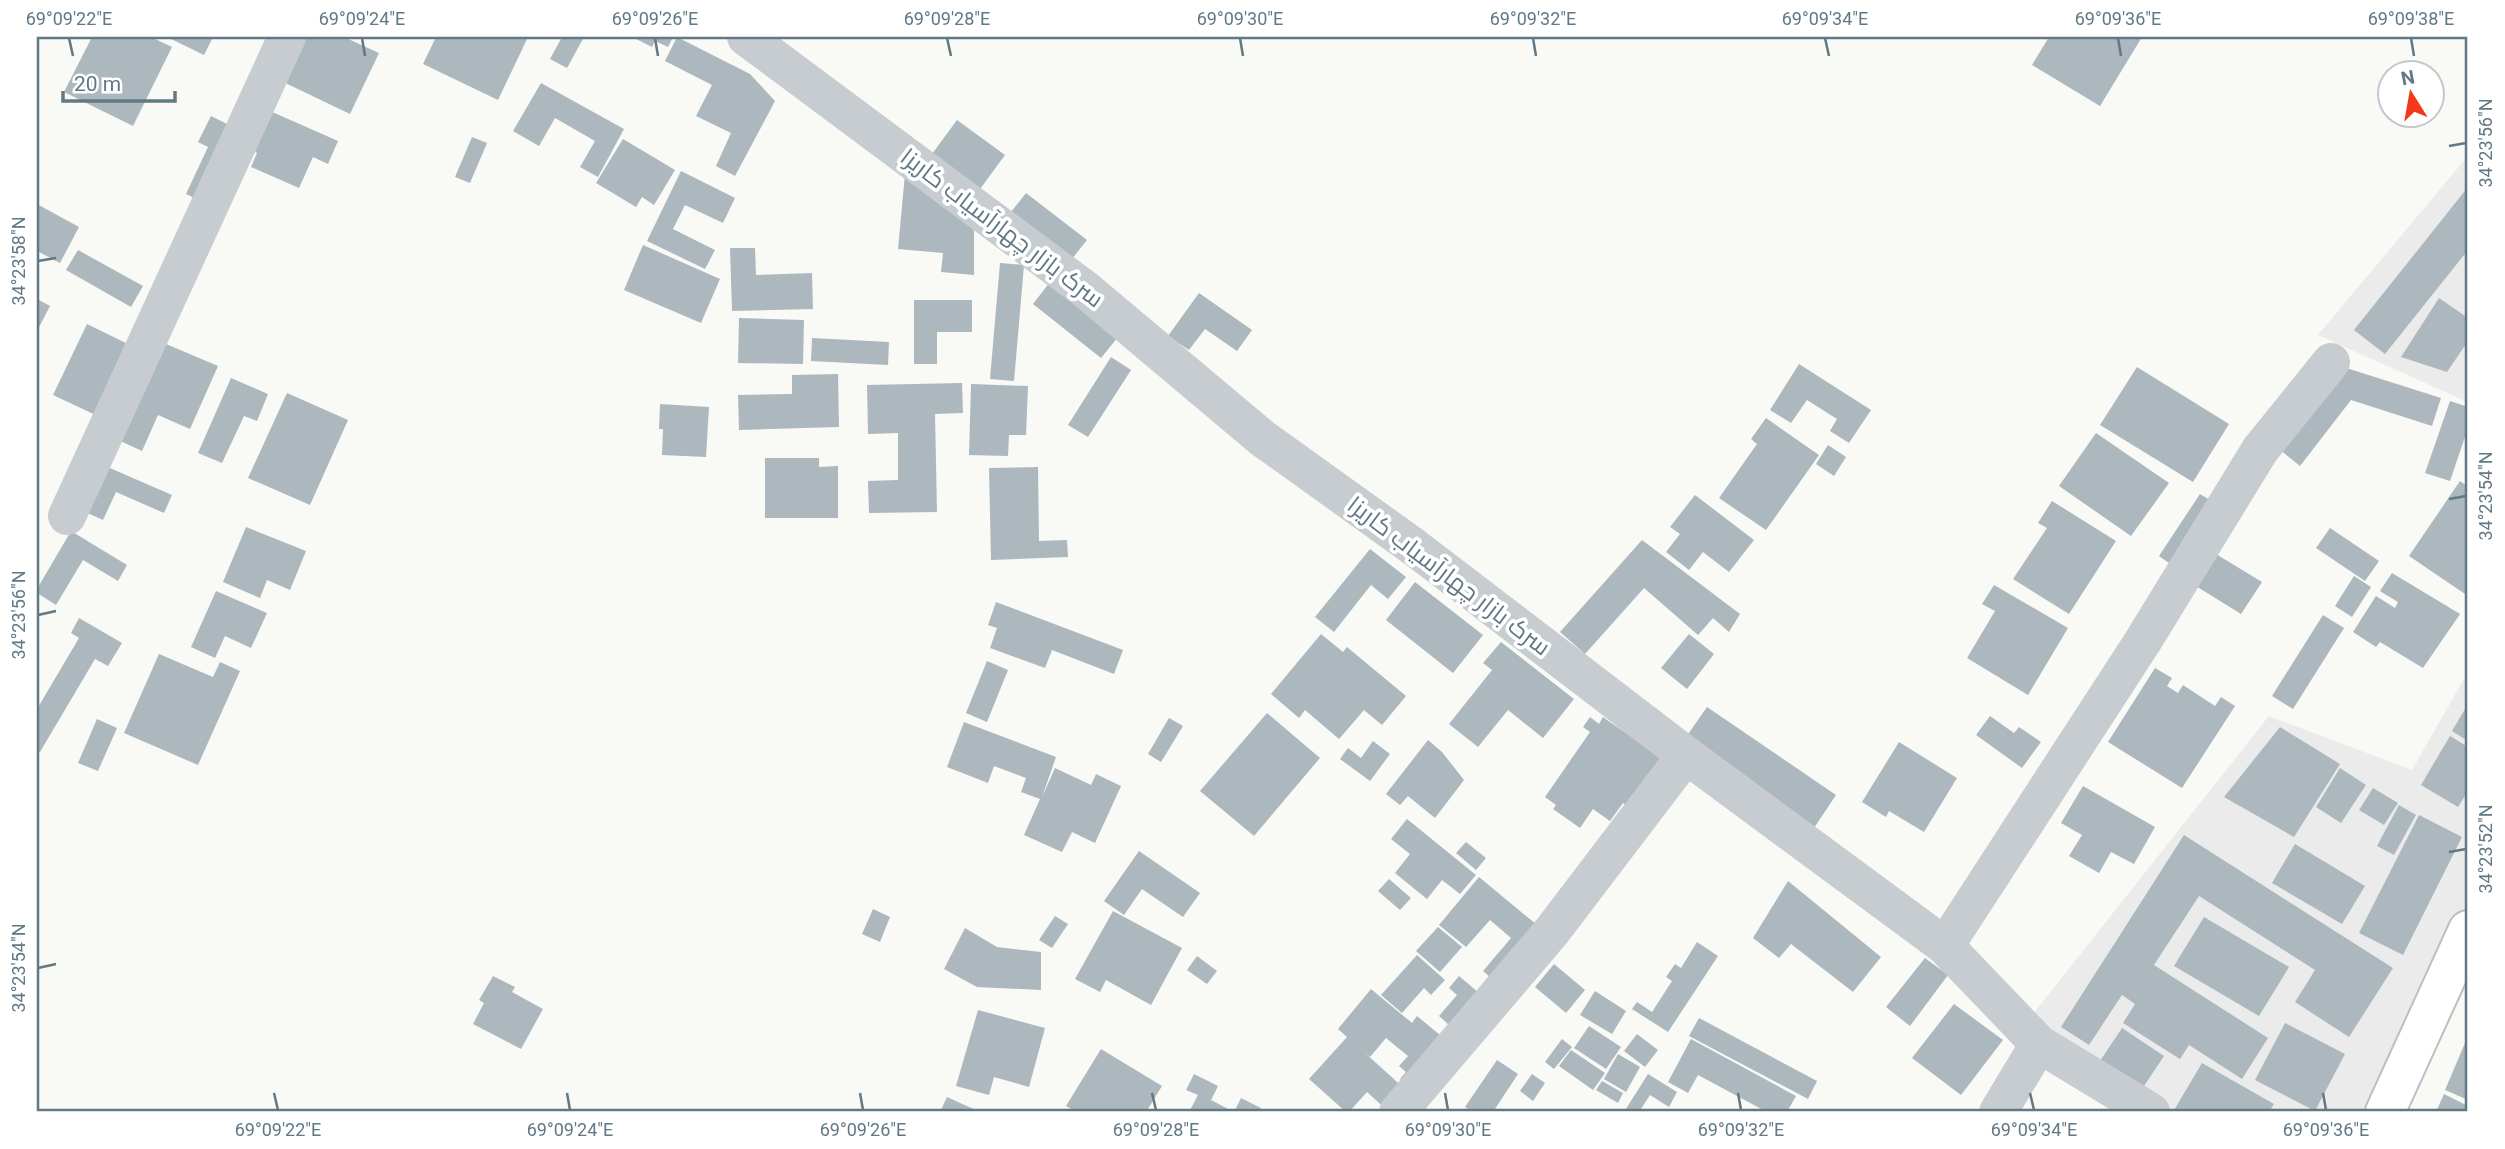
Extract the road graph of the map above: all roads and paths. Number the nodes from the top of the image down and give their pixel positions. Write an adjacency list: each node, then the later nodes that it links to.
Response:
1 (288, 37): 4 (street)
2 (747, 37): 5 (street, سرک بازار چهارآسیاب کاریزا)
3 (2331, 362): 7 (street)
4 (66, 516)
5 (1686, 755): 7 (street, سرک بازار چهارآسیاب کاریزا); 9 (street)
6 (2468, 930): 12 (highway)
7 (1945, 946): 8 (street, سرک بازار چهارآسیاب کاریزا)
8 (2039, 1044): 10 (street); 11 (street, سرک بازار چهارآسیاب کاریزا)
9 (1398, 1112)
10 (1998, 1112)
11 (2151, 1112)
12 (2385, 1112)

